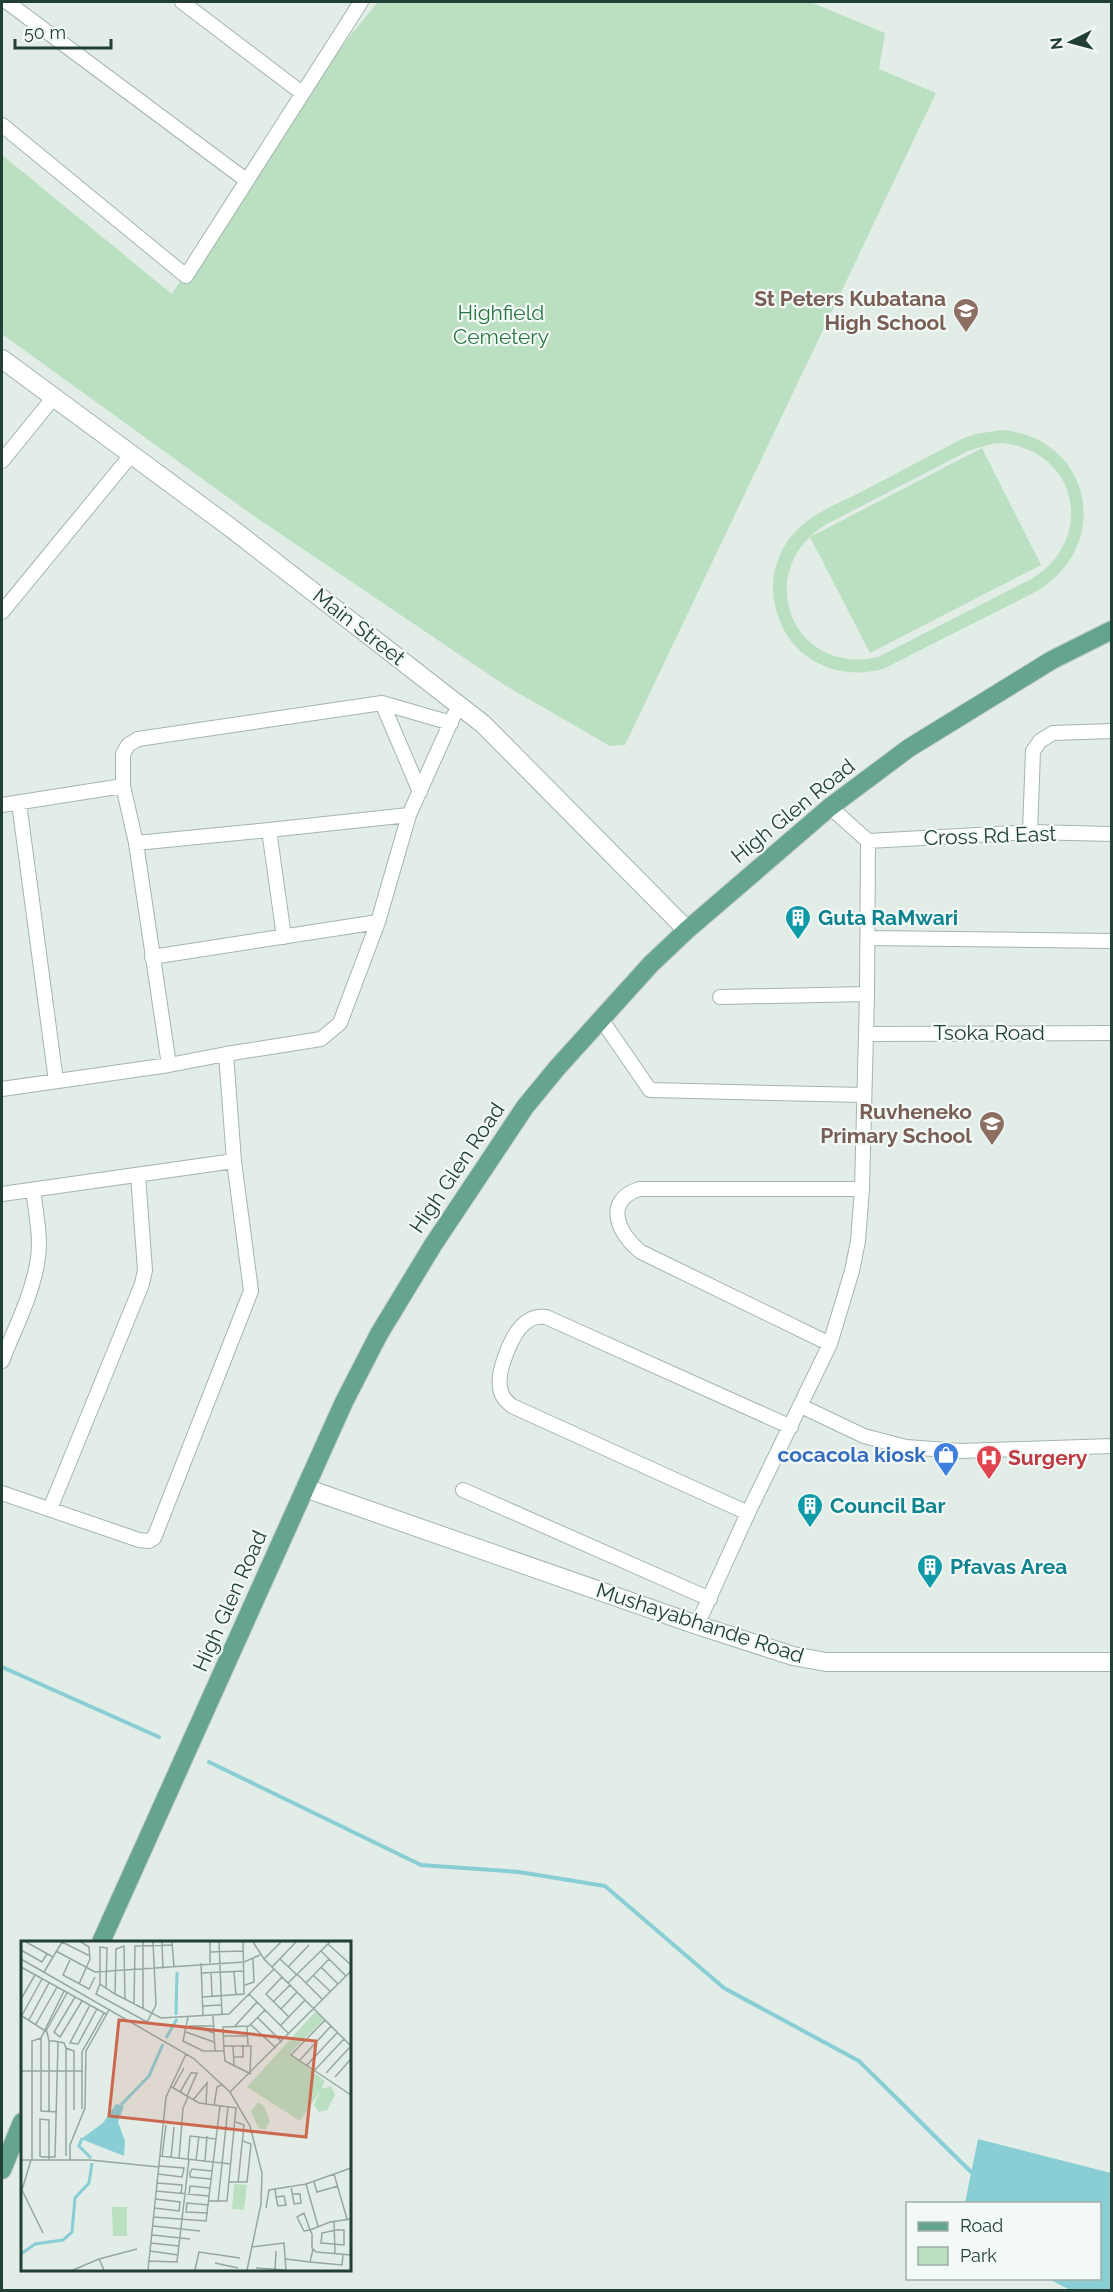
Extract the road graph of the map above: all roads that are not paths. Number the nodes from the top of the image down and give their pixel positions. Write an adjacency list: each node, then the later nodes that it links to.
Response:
1 (8, 2): 6 (street)
2 (182, 2): 4 (street)
3 (356, 3): 4 (street)
4 (302, 93): 6 (street)
5 (2, 125): 6 (street)
6 (246, 180)
7 (2, 359): 8 (street, Main Street)
8 (54, 397): 9 (street, Main Street); 10 (street)
9 (132, 454): 11 (street); 14 (street, Main Street)
10 (2, 461)
11 (2, 612)
12 (1112, 630): 21 (main road, High Glen Road)
13 (382, 703): 15 (street); 17 (street); 18 (street)
14 (459, 705): 15 (street); 29 (street, Main Street)
15 (450, 723): 18 (street)
16 (1112, 731): 24 (street)
17 (123, 786): 19 (street); 27 (street)
18 (420, 792): 22 (street)
19 (19, 803): 20 (street); 41 (street)
20 (2, 805)
21 (831, 807): 26 (street); 29 (main road, High Glen Road)
22 (409, 815): 23 (street); 28 (street)
23 (269, 830): 27 (street); 30 (street)
24 (1030, 832): 25 (street, Cross Rd East); 26 (street, Cross Rd East)
25 (1112, 834)
26 (868, 841): 31 (street)
27 (136, 843): 33 (street)
28 (378, 922): 30 (street); 39 (street)
29 (687, 930): 36 (main road, High Glen Road)
30 (284, 937): 33 (street)
31 (868, 938): 32 (street); 34 (street)
32 (1112, 940)
33 (152, 957): 40 (street)
34 (867, 994): 35 (street); 38 (street)
35 (720, 997)
36 (601, 1019): 43 (street); 54 (main road, High Glen Road)
37 (1112, 1033): 38 (street, Tsoka Road)
38 (866, 1034): 43 (street)
39 (226, 1054): 40 (street); 44 (street)
40 (169, 1065): 41 (street)
41 (56, 1081): 42 (street)
42 (2, 1089)
43 (863, 1095): 46 (street)
44 (234, 1161): 45 (street); 57 (street)
45 (138, 1175): 47 (street); 57 (street)
46 (862, 1189): 49 (street); 49 (street)
47 (33, 1190): 48 (street); 50 (street)
48 (2, 1194)
49 (830, 1344): 51 (street)
50 (2, 1361)
51 (801, 1406): 52 (street); 53 (street)
52 (790, 1427): 58 (street); 58 (street)
53 (1112, 1446)
54 (305, 1488): 60 (street, Mushayabhande Road); 62 (main road, High Glen Road)
55 (464, 1490): 59 (street)
56 (2, 1493): 57 (street)
57 (50, 1509)
58 (748, 1513): 59 (street)
59 (710, 1599): 60 (street)
60 (697, 1625): 61 (street, Mushayabhande Road)
61 (1112, 1662)
62 (101, 1941)
63 (21, 2124): 64 (main road)
64 (2, 2170)

